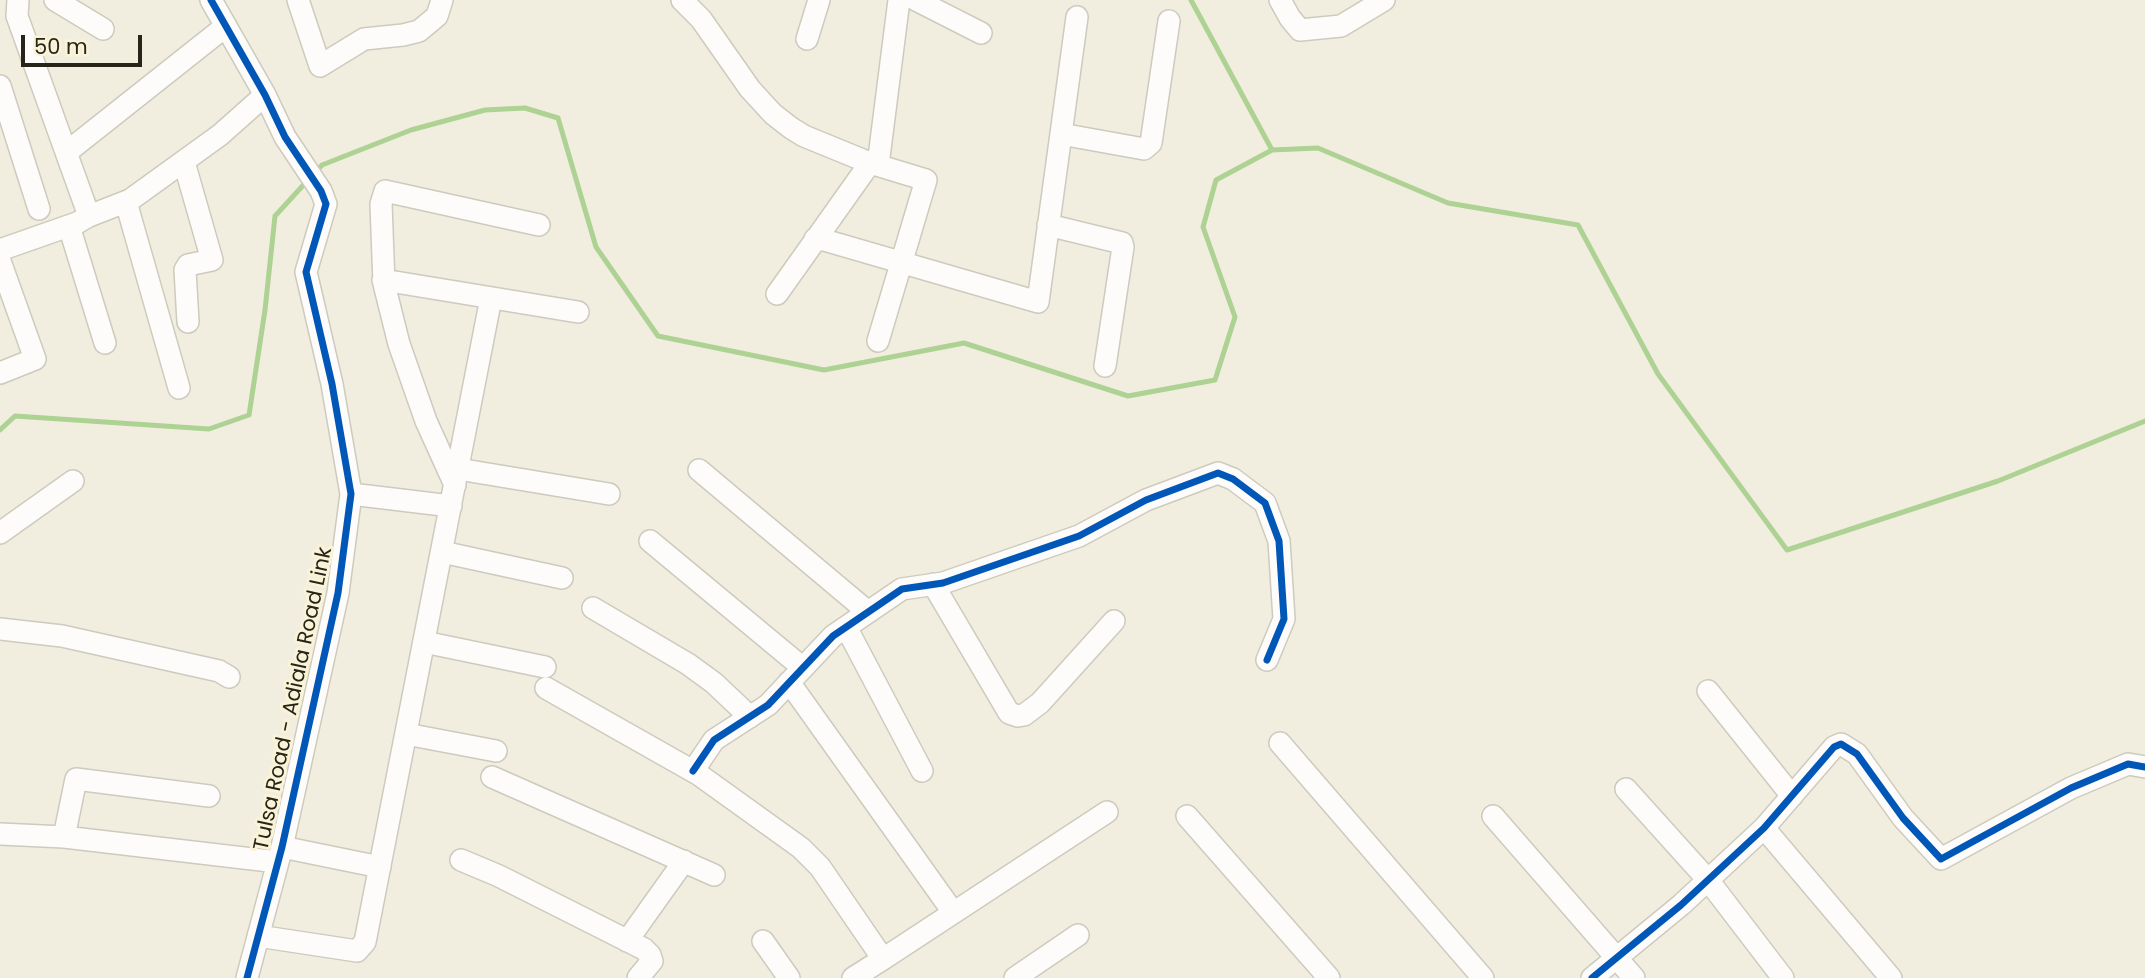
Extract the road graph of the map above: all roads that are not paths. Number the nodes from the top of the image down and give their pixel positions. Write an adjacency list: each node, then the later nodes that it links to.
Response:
1 (18, 0): 21 (street)
2 (54, 0): 15 (street)
3 (211, 0): 14 (street, Tulsa Road - Adiala Road Link)
4 (298, 0): 5 (street)
5 (442, 0)
6 (682, 0): 23 (street)
7 (819, 0): 17 (street)
8 (899, 0): 23 (street)
9 (916, 0): 16 (street)
10 (1280, 0): 11 (street)
11 (1384, 0)
12 (1077, 17): 20 (street)
13 (1169, 21): 20 (street)
14 (226, 26): 19 (street, Tulsa Road - Adiala Road Link); 21 (street)
15 (103, 29)
16 (981, 33)
17 (807, 39)
18 (0, 86): 25 (street)
19 (265, 95): 22 (street); 47 (street, Tulsa Road - Adiala Road Link)
20 (1061, 134): 28 (street)
21 (67, 152): 26 (street)
22 (184, 162): 24 (street); 38 (street)
23 (874, 164): 30 (street); 33 (street)
24 (126, 202): 26 (street); 43 (street)
25 (39, 209)
26 (89, 216): 29 (street)
27 (539, 225): 34 (street)
28 (1048, 225): 33 (street); 41 (street)
29 (69, 226): 31 (street); 40 (street)
30 (815, 239): 33 (street); 35 (street)
31 (0, 250)
32 (0, 261): 42 (street)
33 (901, 263): 39 (street)
34 (383, 280): 36 (street); 46 (street)
35 (777, 294)
36 (491, 298): 37 (street); 46 (street)
37 (578, 312)
38 (188, 323)
39 (878, 341)
40 (105, 343)
41 (1105, 366)
42 (0, 373)
43 (179, 388)
44 (699, 470): 55 (street)
45 (73, 481): 49 (street)
46 (455, 487): 47 (street); 48 (street); 51 (street)
47 (351, 494): 81 (street, Tulsa Road - Adiala Road Link)
48 (608, 494)
49 (0, 533)
50 (650, 541): 61 (street)
51 (442, 552): 52 (street); 59 (street)
52 (562, 578)
53 (933, 584): 55 (street); 56 (street); 60 (street)
54 (593, 608): 64 (street)
55 (868, 612): 57 (street)
56 (1114, 621)
57 (846, 627): 61 (street); 70 (street)
58 (0, 629): 62 (street)
59 (424, 642): 65 (street); 69 (street)
60 (1268, 660)
61 (796, 675): 64 (street); 87 (street)
62 (229, 677)
63 (1708, 691): 74 (street)
64 (750, 717): 69 (street)
65 (406, 734): 67 (street); 84 (street)
66 (1280, 743): 100 (street)
67 (496, 751)
68 (2145, 767): 74 (street)
69 (692, 771): 93 (street)
70 (922, 771)
71 (492, 777): 83 (street)
72 (1626, 789): 86 (street)
73 (209, 796): 80 (street)
74 (1792, 796): 78 (street)
75 (1107, 812): 87 (street)
76 (1187, 816): 99 (street)
77 (1493, 817): 92 (street)
78 (1764, 828): 86 (street); 104 (street)
79 (0, 834): 80 (street)
80 (64, 837): 81 (street)
81 (280, 854): 84 (street); 89 (street, Tulsa Road - Adiala Road Link)
82 (461, 860): 90 (street)
83 (684, 861): 85 (street); 90 (street)
84 (380, 867): 89 (street)
85 (714, 875)
86 (1708, 880): 92 (street); 103 (street)
87 (953, 912): 93 (street)
88 (1079, 935): 98 (street)
89 (258, 936): 94 (street, Tulsa Road - Adiala Road Link)
90 (627, 941): 95 (street)
91 (763, 941): 96 (street)
92 (1617, 957): 101 (street); 102 (street)
93 (883, 959): 97 (street)
94 (247, 978)
95 (638, 978)
96 (789, 978)
97 (853, 978)
98 (1015, 978)
99 (1329, 978)
100 (1483, 978)
101 (1592, 978)
102 (1634, 978)
103 (1783, 978)
104 (1891, 978)

